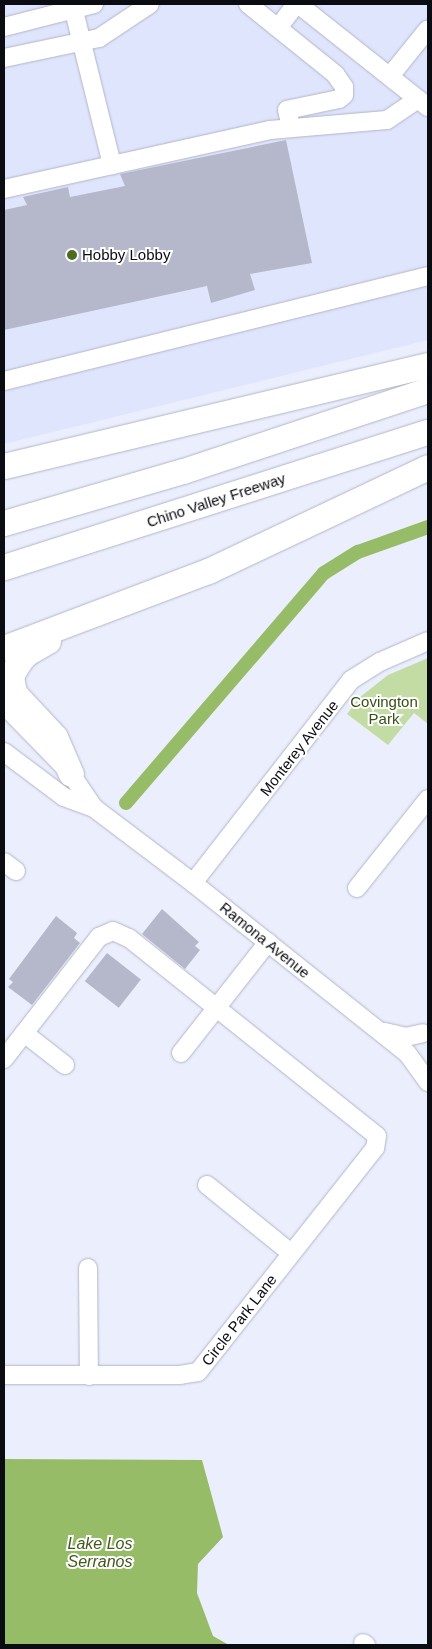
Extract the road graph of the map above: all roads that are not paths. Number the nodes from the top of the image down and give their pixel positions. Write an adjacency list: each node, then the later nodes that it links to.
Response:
1 (94, 4): 5 (street)
2 (248, 4): 7 (street)
3 (297, 4): 7 (street); 11 (street)
4 (148, 5): 9 (street)
5 (74, 11): 6 (street); 9 (street)
6 (4, 27)
7 (278, 28): 13 (street)
8 (428, 29): 11 (street)
9 (81, 42): 10 (street); 14 (street)
10 (4, 58)
11 (390, 76): 12 (street)
12 (423, 103): 13 (street)
13 (291, 128): 14 (street)
14 (112, 165): 15 (street)
15 (4, 189)
16 (428, 276): 18 (street)
17 (428, 366): 21 (highway)
18 (4, 381)
19 (428, 390): 23 (highway)
20 (428, 432): 24 (highway, Chino Valley Freeway)
21 (4, 466)
22 (428, 467): 25 (highway)
23 (4, 523)
24 (4, 567)
25 (98, 613): 27 (highway); 30 (highway)
26 (428, 641): 33 (street, Monterey Avenue)
27 (4, 648)
28 (4, 705): 30 (street, Ramona Avenue)
29 (5, 755): 32 (street, Ramona Avenue)
30 (71, 774): 32 (street, Ramona Avenue)
31 (428, 799): 34 (street)
32 (94, 808): 33 (street, Ramona Avenue)
33 (193, 883): 35 (street, Ramona Avenue)
34 (357, 888)
35 (268, 942): 36 (street); 37 (street, Ramona Avenue)
36 (217, 1008): 39 (street); 41 (street); 46 (street, Circle Park Lane)
37 (370, 1023): 38 (street); 40 (street, Ramona Avenue)
38 (426, 1029): 40 (street)
39 (24, 1033): 42 (street); 43 (street)
40 (407, 1052): 44 (street, Ramona Avenue)
41 (180, 1053)
42 (4, 1059)
43 (65, 1065)
44 (428, 1082)
45 (207, 1184): 46 (street)
46 (291, 1253): 49 (street, Circle Park Lane)
47 (88, 1268): 49 (street)
48 (4, 1375): 49 (street, Circle Park Lane)
49 (89, 1376)

